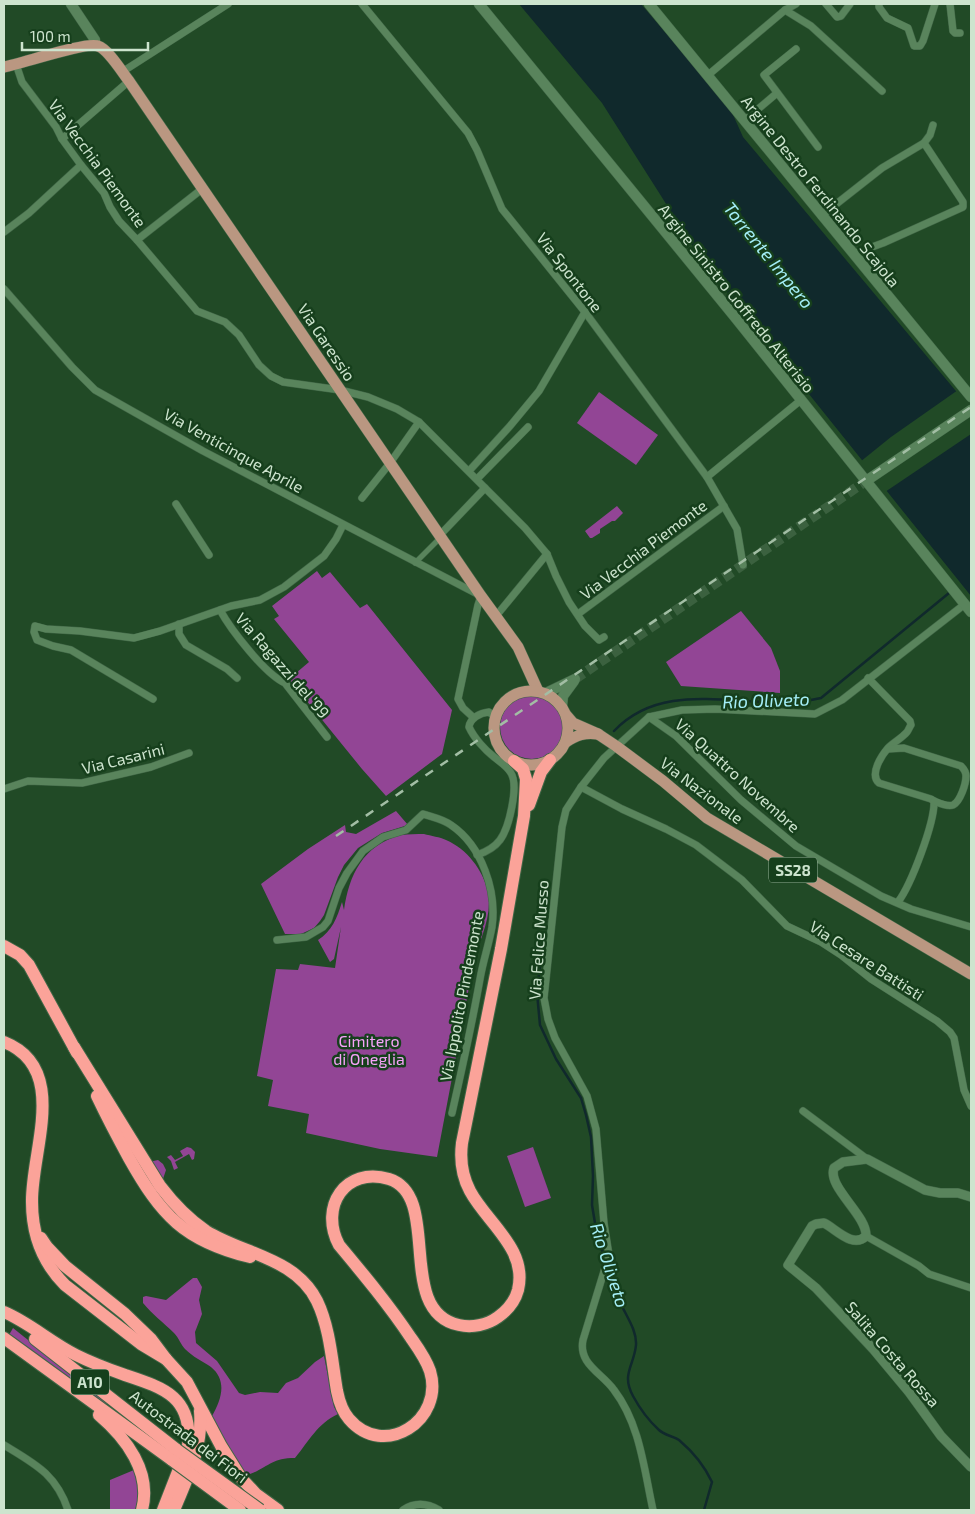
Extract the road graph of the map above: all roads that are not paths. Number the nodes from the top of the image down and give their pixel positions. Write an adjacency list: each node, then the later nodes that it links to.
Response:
1 (71, 4): 14 (main road, Via Garessio)
2 (228, 4): 18 (street)
3 (362, 4): 34 (street, Via Spontone)
4 (479, 4): 37 (main road, Argine Sinistro Goffredo Alterisio)
5 (649, 4): 19 (main road, Argine Destro Ferdinando Scajola)
6 (796, 4): 12 (street)
7 (826, 4): 8 (street)
8 (850, 4)
9 (879, 4): 10 (street)
10 (935, 4)
11 (950, 4): 13 (street)
12 (785, 10): 19 (street); 20 (street)
13 (960, 33)
14 (95, 45): 16 (main road); 18 (main road, Via Garessio)
15 (796, 49): 21 (street)
16 (16, 64): 17 (main road); 24 (street, Via Vecchia Piemonte)
17 (4, 67)
18 (126, 76): 24 (street); 28 (main road, Via Garessio)
19 (707, 76): 22 (main road, Argine Destro Ferdinando Scajola)
20 (882, 91)
21 (778, 93): 22 (street); 26 (street)
22 (744, 121): 29 (main road, Argine Destro Ferdinando Scajola)
23 (934, 125): 25 (street)
24 (62, 139): 27 (street, Via Vecchia Piemonte)
25 (924, 143): 29 (street); 32 (street)
26 (818, 147)
27 (80, 165): 30 (street); 31 (street, Via Vecchia Piemonte)
28 (202, 189): 31 (street); 35 (main road, Via Garessio)
29 (821, 216): 32 (main road, Argine Destro Ferdinando Scajola)
30 (4, 232)
31 (137, 240): 35 (street, Via Vecchia Piemonte)
32 (853, 254): 36 (main road, Argine Destro Ferdinando Scajola)
33 (4, 289): 50 (street, Via Venticinque Aprile)
34 (585, 312): 42 (street); 43 (street, Via Spontone)
35 (340, 390): 39 (street, Via Vecchia Piemonte); 41 (main road, Via Garessio)
36 (971, 397)
37 (801, 400): 43 (street); 57 (main road, Argine Sinistro Goffredo Alterisio)
38 (971, 410): 45 (main road)
39 (419, 422): 41 (street); 42 (street, Via Vecchia Piemonte)
40 (528, 428): 44 (street)
41 (390, 463): 47 (street); 51 (main road, Via Garessio)
42 (469, 471): 44 (street, Via Vecchia Piemonte)
43 (706, 477): 49 (street, Via Spontone)
44 (477, 479): 46 (street, Via Vecchia Piemonte)
45 (866, 481)
46 (485, 488): 51 (street); 52 (street, Via Vecchia Piemonte)
47 (362, 498)
48 (176, 504): 53 (street)
49 (724, 506): 55 (street, Via Spontone); 59 (street, Via Vecchia Piemonte)
50 (343, 525): 54 (street, Via Venticinque Aprile); 58 (street)
51 (441, 536): 54 (street); 56 (main road, Via Garessio)
52 (547, 554): 59 (street, Via Vecchia Piemonte); 60 (street)
53 (209, 555)
54 (415, 563): 56 (street, Via Venticinque Aprile)
55 (743, 565)
56 (481, 596): 60 (main road, Via Garessio); 72 (street)
57 (968, 608): 65 (street)
58 (220, 610): 61 (street); 74 (street, Via Ragazzi del '99)
59 (578, 614): 62 (street, Via Vecchia Piemonte)
60 (496, 616): 63 (main road, Via Garessio)
61 (179, 624): 64 (street); 68 (street)
62 (604, 637)
63 (526, 663): 66 (main road, Via Garessio); 67 (main road)
64 (237, 678)
65 (868, 678): 71 (street); 77 (street)
66 (542, 692): 67 (main road); 69 (main road); 69 (main road)
67 (516, 694): 70 (main road)
68 (153, 699)
69 (564, 711): 73 (main road, Via Nazionale / SS28); 75 (main road)
70 (496, 717): 72 (street); 80 (main road)
71 (649, 717): 76 (street, Via Felice Musso); 86 (street, Via Quattro Novembre)
72 (474, 718): 85 (street)
73 (598, 734): 75 (main road); 76 (main road, Via Nazionale / SS28)
74 (327, 737)
75 (566, 742): 79 (main road)
76 (616, 746): 81 (street, Via Felice Musso); 90 (main road, Via Nazionale / SS28)
77 (887, 749): 83 (street); 83 (street)
78 (189, 753): 82 (street, Via Casarini)
79 (550, 760): 80 (main road); 84 (highway)
80 (514, 761): 84 (highway)
81 (581, 787): 92 (street, Via Cesare Battisti); 115 (street, Via Felice Musso)
82 (4, 789)
83 (934, 801): 86 (street)
84 (524, 816): 89 (highway)
85 (477, 855): 88 (street, Via Ippolito Pindemonte); 94 (street, Via Ippolito Pindemonte)
86 (898, 902): 87 (street, Via Quattro Novembre)
87 (971, 928)
88 (277, 940)
89 (4, 946)
90 (971, 974)
91 (4, 1042): 102 (highway)
92 (971, 1106)
93 (803, 1112): 95 (street)
94 (452, 1114)
95 (867, 1159): 96 (street); 97 (street)
96 (971, 1197)
97 (866, 1236): 98 (street); 105 (street, Salita Costa Rossa)
98 (971, 1288)
99 (4, 1313): 104 (highway, Autostrada dei Fiori / A10); 108 (highway)
100 (4, 1338): 101 (highway, Autostrada dei Fiori / A10)
101 (61, 1379): 104 (highway, Autostrada dei Fiori / A10); 107 (highway)
102 (199, 1406): 109 (highway); 112 (highway)
103 (4, 1445): 106 (street)
104 (175, 1454): 110 (highway, Autostrada dei Fiori / A10, bridge); 111 (highway, Autostrada dei Fiori / A10, bridge)
105 (971, 1467)
106 (68, 1510)
107 (142, 1510)
108 (163, 1510)
109 (174, 1510)
110 (240, 1510)
111 (260, 1510)
112 (278, 1510)
113 (402, 1510): 114 (street)
114 (439, 1510)
115 (653, 1510)

